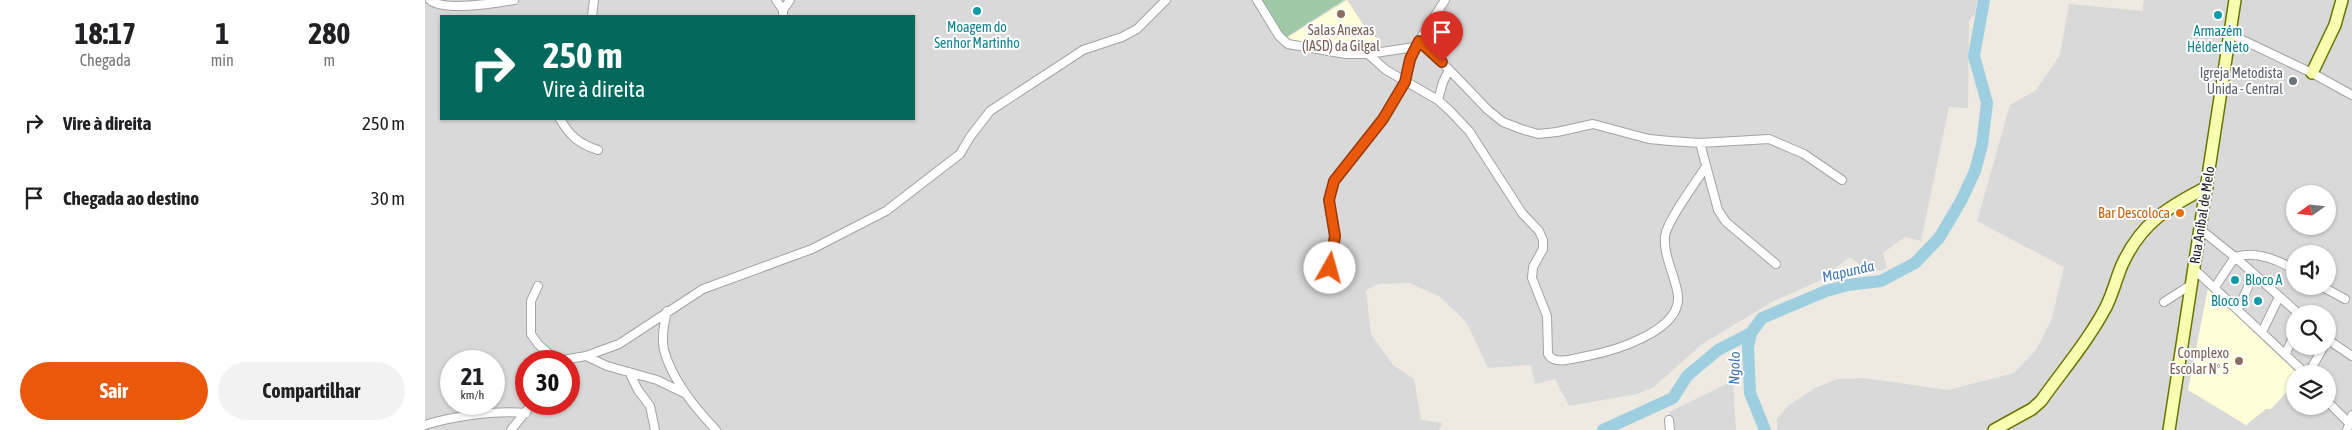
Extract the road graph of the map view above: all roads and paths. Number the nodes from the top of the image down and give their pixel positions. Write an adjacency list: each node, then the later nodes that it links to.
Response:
1 (430, 0): 2 (street)
2 (514, 0)
3 (594, 0): 12 (street)
4 (776, 0): 11 (street)
5 (790, 0): 11 (street)
6 (1166, 0): 43 (street)
7 (1257, 0): 15 (street)
8 (1445, 0): 14 (street)
9 (2235, 0): 13 (street, Rua Aníbal de Melo)
10 (2342, 0): 17 (street)
11 (783, 13)
12 (592, 15)
13 (2230, 34): 17 (street); 26 (street, Rua Aníbal de Melo)
14 (1417, 44): 15 (street); 16 (street); 18 (street)
15 (1368, 54): 18 (street)
16 (1449, 70): 20 (street); 22 (street)
17 (2312, 73): 19 (street)
18 (1405, 82): 20 (street); 31 (street)
19 (2352, 95)
20 (1438, 100): 24 (street)
21 (561, 120): 23 (street)
22 (1700, 143): 24 (street); 25 (street)
23 (598, 150)
24 (1705, 168): 29 (street)
25 (1842, 180)
26 (2207, 187): 27 (street, Rua Aníbal de Melo); 65 (street)
27 (2200, 229): 28 (street); 32 (street, Rua Aníbal de Melo)
28 (2235, 257): 30 (street); 33 (street); 36 (street)
29 (1776, 264)
30 (2286, 266)
31 (1330, 268)
32 (2194, 269): 34 (street, Rua Aníbal de Melo); 36 (street)
33 (2254, 274): 38 (street); 42 (street)
34 (2192, 284): 40 (street); 66 (street, Rua Aníbal de Melo)
35 (538, 286): 46 (street)
36 (2215, 287): 42 (street)
37 (2336, 294): 39 (street)
38 (2279, 297): 41 (street); 44 (street)
39 (2345, 299)
40 (2164, 302)
41 (2288, 305)
42 (2239, 309): 44 (street)
43 (667, 311): 49 (street); 54 (street)
44 (2262, 332): 47 (street)
45 (2336, 345): 50 (street)
46 (545, 350)
47 (2286, 353)
48 (2288, 355): 52 (street)
49 (586, 356): 51 (street); 53 (street)
50 (2352, 356)
51 (580, 357)
52 (2298, 365)
53 (629, 372): 54 (street); 62 (street)
54 (686, 394): 63 (street)
55 (2336, 410): 59 (street)
56 (515, 413): 60 (street)
57 (524, 415): 61 (street)
58 (1669, 420): 64 (street)
59 (2350, 423)
60 (425, 425)
61 (511, 430)
62 (655, 430)
63 (716, 430)
64 (1670, 430)
65 (1994, 430)
66 (2169, 430)

